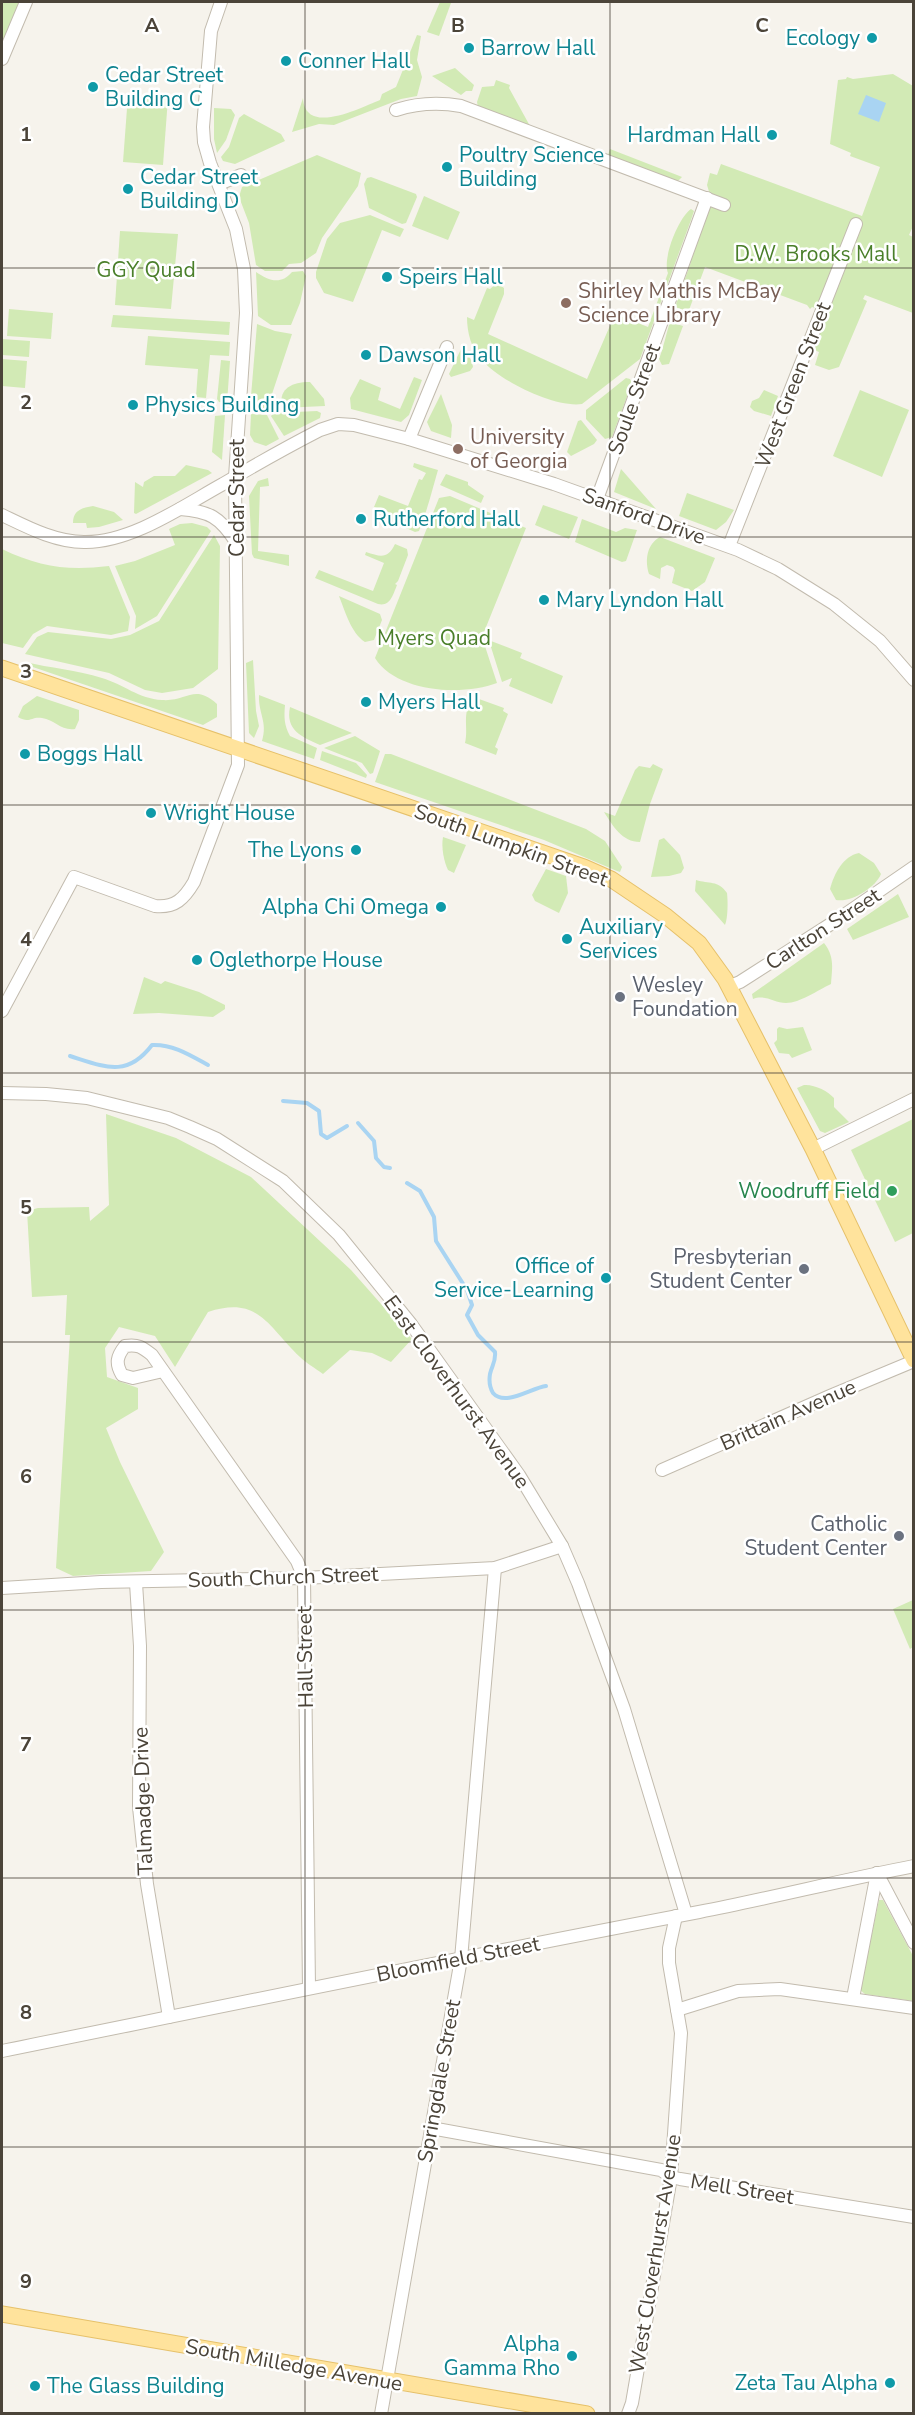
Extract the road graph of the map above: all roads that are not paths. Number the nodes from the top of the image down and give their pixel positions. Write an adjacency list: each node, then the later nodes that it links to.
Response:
1 (26, 2): 3 (street)
2 (221, 2): 6 (street, Cedar Street)
3 (2, 59)
4 (396, 110): 7 (street)
5 (241, 175): 6 (street)
6 (219, 184): 12 (street, Cedar Street)
7 (707, 198): 8 (street); 13 (street, Soule Street)
8 (724, 205)
9 (856, 224): 17 (street, West Green Street)
10 (447, 347): 11 (street)
11 (409, 439): 12 (street, Sanford Drive); 13 (street, Sanford Drive)
12 (235, 477): 14 (street, Sanford Drive); 16 (street, Cedar Street)
13 (597, 499): 17 (street, Sanford Drive)
14 (178, 509): 15 (street, Sanford Drive); 16 (street)
15 (2, 515)
16 (237, 543): 20 (street, Cedar Street)
17 (729, 546): 19 (street, Sanford Drive)
18 (2, 668): 20 (main road, South Lumpkin Street)
19 (914, 680)
20 (239, 750): 22 (main road, South Lumpkin Street); 23 (street, Cedar Street)
21 (914, 867): 22 (street, Carlton Street)
22 (730, 986): 26 (main road, South Lumpkin Street)
23 (2, 1011)
24 (2, 1094): 30 (street, East Cloverhurst Avenue)
25 (914, 1099): 26 (street)
26 (813, 1149): 27 (main road, South Lumpkin Street)
27 (914, 1361): 29 (street, Brittain Avenue)
28 (163, 1371): 32 (street, Hall Street)
29 (663, 1470)
30 (562, 1546): 31 (street, South Church Street); 37 (street, East Cloverhurst Avenue)
31 (495, 1568): 32 (street, South Church Street); 39 (street, Springdale Street)
32 (304, 1578): 33 (street, South Church Street); 40 (street, Hall Street)
33 (136, 1583): 34 (street, South Church Street); 44 (street, Talmadge Drive)
34 (2, 1588)
35 (914, 1866): 36 (street, Bloomfield Street)
36 (877, 1874): 37 (street, Bloomfield Street); 38 (street); 41 (street)
37 (681, 1915): 39 (street, Bloomfield Street); 43 (street, West Cloverhurst Avenue)
38 (914, 1943)
39 (460, 1959): 40 (street, Bloomfield Street); 46 (street, Springdale Street)
40 (309, 1987): 44 (street, Bloomfield Street)
41 (854, 1998): 42 (street); 43 (street)
42 (914, 2008)
43 (677, 2010): 47 (street, West Cloverhurst Avenue)
44 (169, 2017): 45 (street, Bloomfield Street)
45 (2, 2051)
46 (431, 2128): 47 (street, Mell Street); 50 (street, Springdale Street)
47 (671, 2177): 48 (street, Mell Street); 53 (street, West Cloverhurst Avenue)
48 (914, 2217)
49 (2, 2314): 50 (main road, South Milledge Avenue)
50 (387, 2381): 51 (street, Springdale Street); 52 (main road, South Milledge Avenue)
51 (381, 2414)
52 (587, 2414)
53 (628, 2414)

